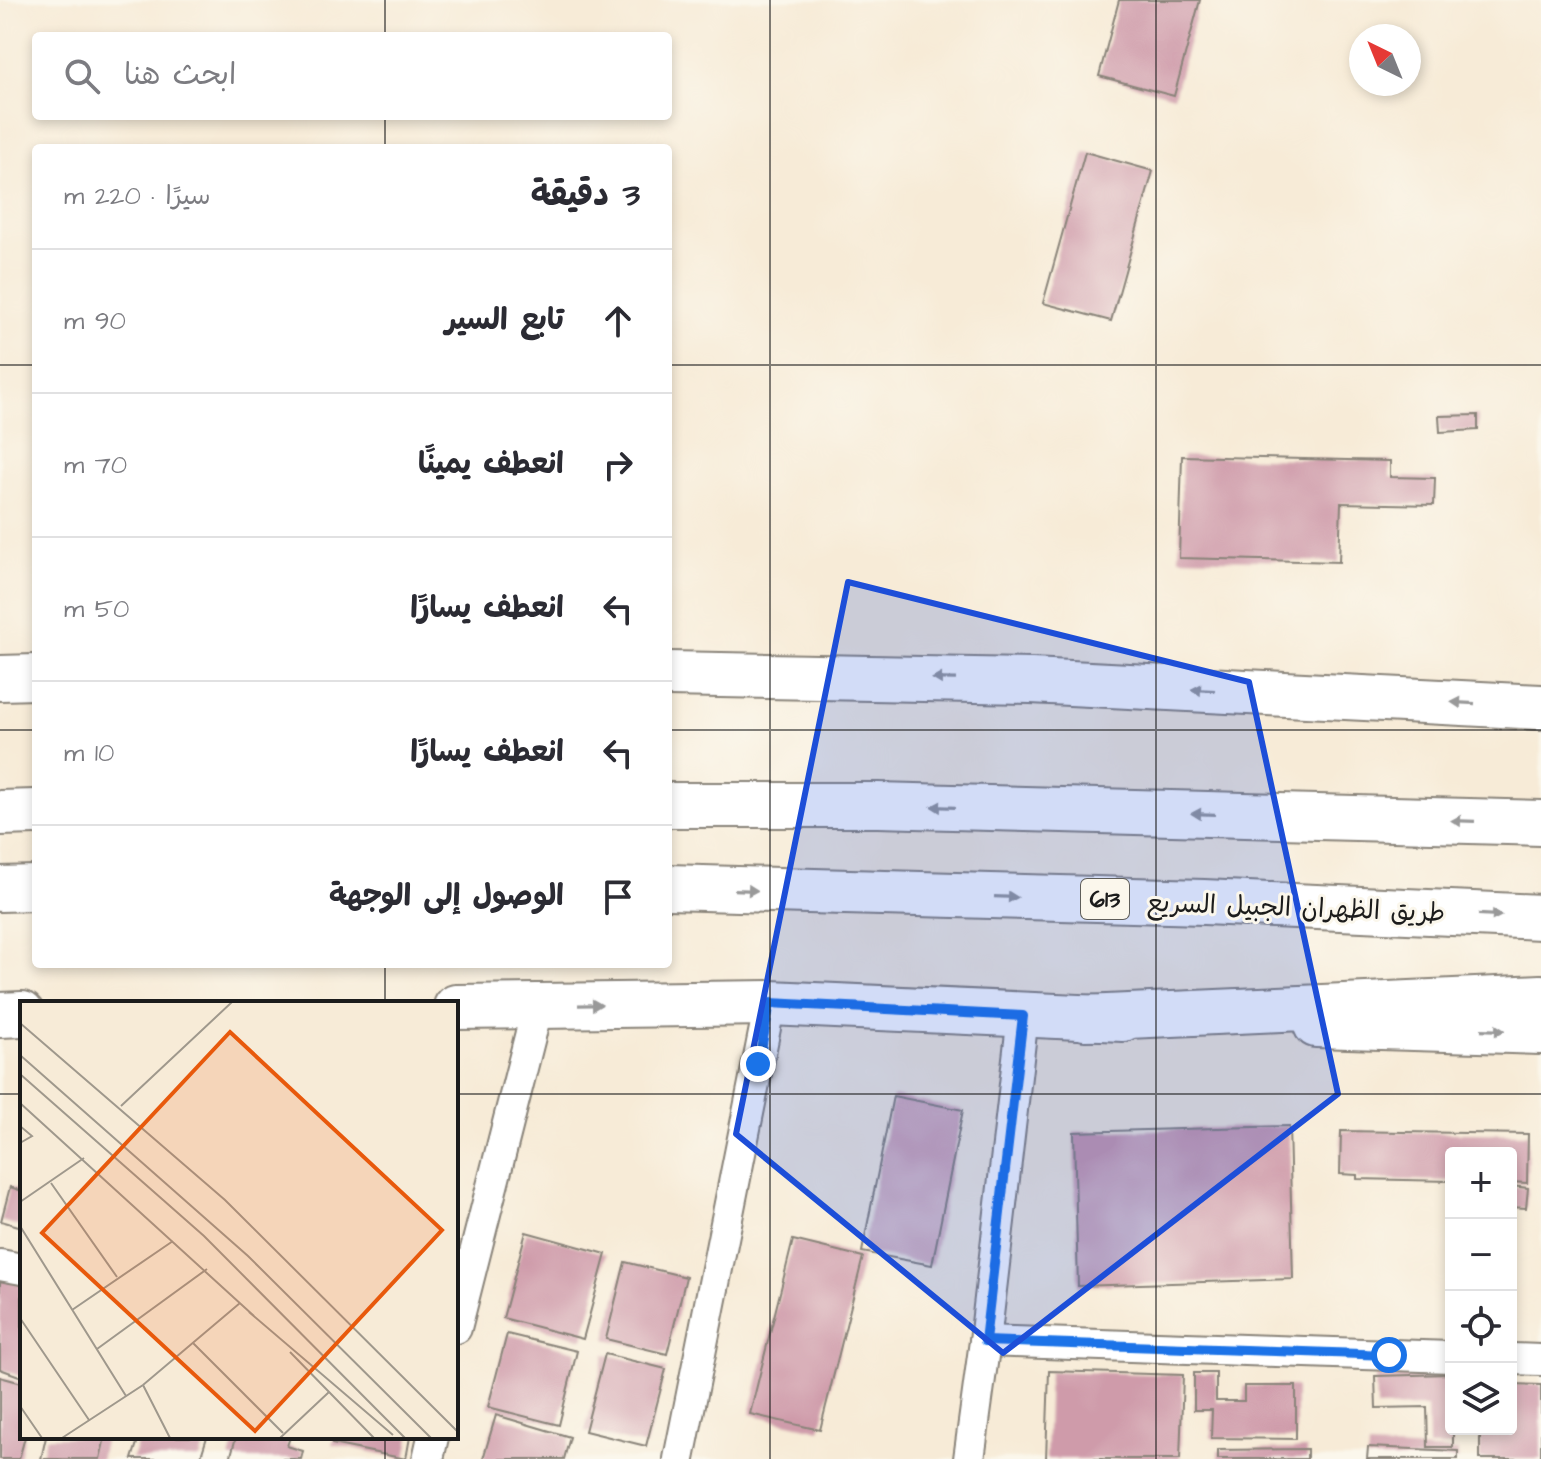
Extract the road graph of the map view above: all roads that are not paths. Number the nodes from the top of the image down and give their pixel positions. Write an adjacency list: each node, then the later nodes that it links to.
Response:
1 (672, 674): 4 (main road, one-way to 1)
2 (32, 677): 3 (main road)
3 (0, 678)
4 (1541, 707)
5 (672, 805): 8 (main road, one-way to 5)
6 (32, 812): 7 (main road)
7 (0, 813)
8 (1541, 823)
9 (672, 887): 12 (main road, طريق الظهران الجبيل السريع / 613, one-way to 12)
10 (32, 888): 11 (main road)
11 (0, 889)
12 (1541, 917)
13 (1541, 997): 20 (main road)
14 (770, 1003): 15 (main road, one-way to 14); 19 (main road); 31 (street)
15 (538, 1005): 16 (main road); 24 (street)
16 (458, 1007)
17 (20, 1014): 18 (main road)
18 (0, 1015)
19 (1023, 1016): 20 (main road); 25 (street)
20 (1085, 1018): 21 (main road, one-way to 21)
21 (1541, 1032)
22 (0, 1265): 23 (street)
23 (20, 1269)
24 (458, 1320)
25 (985, 1341): 26 (street); 32 (street)
26 (1445, 1357)
27 (1517, 1359): 28 (street)
28 (1541, 1360)
29 (433, 1439): 30 (street)
30 (428, 1459)
31 (679, 1459)
32 (969, 1459)

